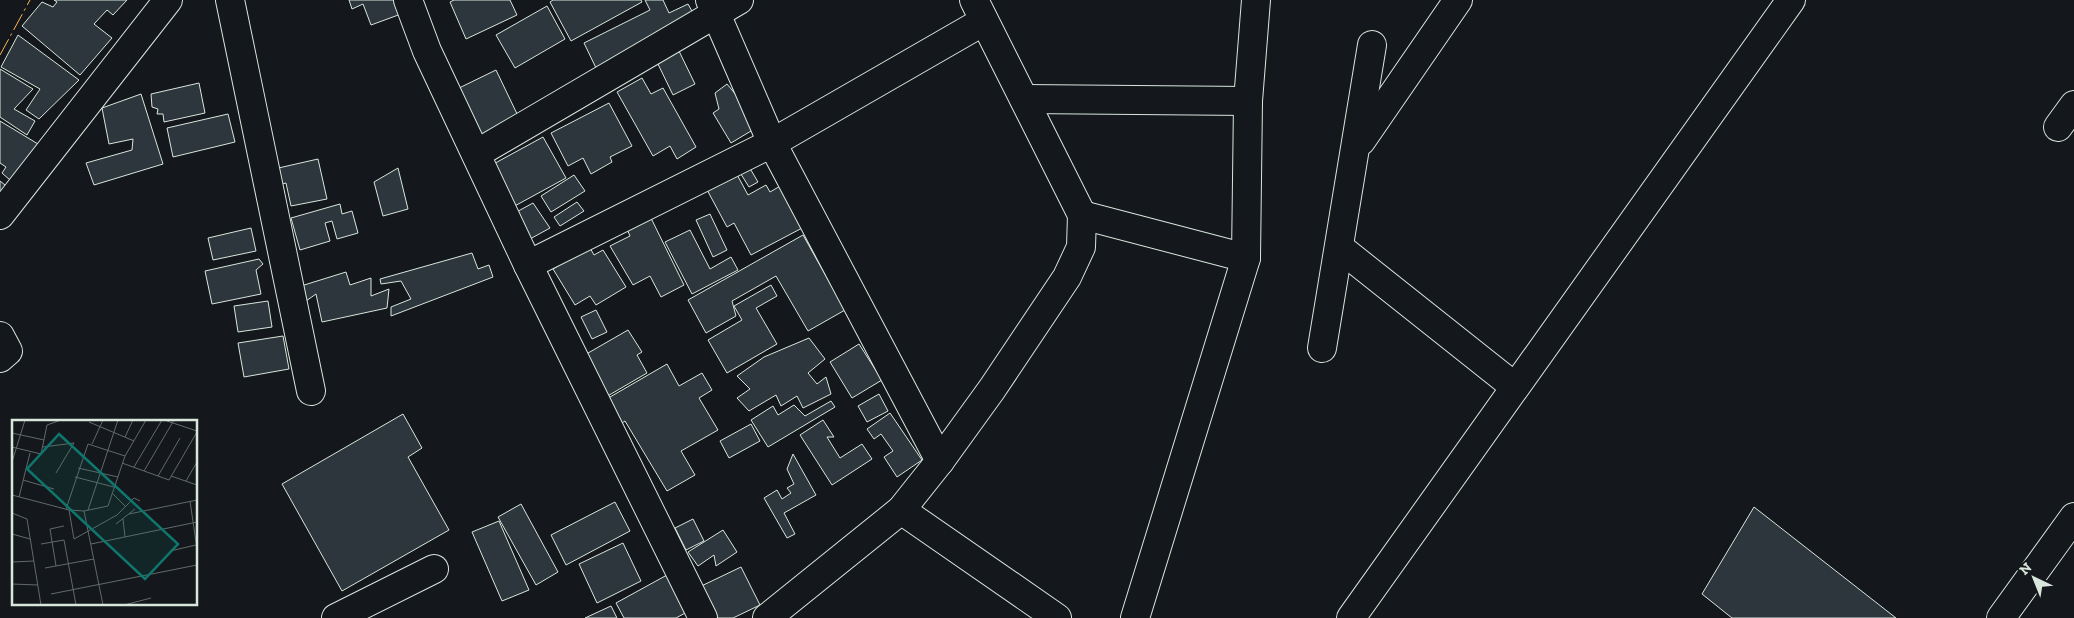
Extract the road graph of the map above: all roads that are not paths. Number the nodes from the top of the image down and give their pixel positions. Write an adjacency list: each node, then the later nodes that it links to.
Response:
1 (168, 0): 18 (street)
2 (230, 0): 26 (street)
3 (408, 0): 16 (street)
4 (1256, 0): 11 (street)
5 (1458, 0): 15 (street)
6 (1792, 0): 25 (street)
7 (722, 5): 14 (street); 16 (street)
8 (979, 10): 10 (street); 14 (street)
9 (1372, 45): 15 (street)
10 (1024, 100): 11 (street); 17 (street)
11 (1248, 100): 20 (street)
12 (2074, 105): 13 (street)
13 (2058, 127)
14 (772, 143): 21 (street); 27 (street)
15 (1357, 146): 19 (street)
16 (476, 154): 21 (street)
17 (1082, 214): 20 (street); 27 (street)
18 (0, 215)
19 (1340, 248): 23 (street); 25 (street)
20 (1246, 258): 35 (street)
21 (528, 265): 32 (street)
22 (0, 336): 24 (street)
23 (1322, 348)
24 (0, 358)
25 (1515, 388): 36 (street)
26 (311, 390)
27 (940, 461): 28 (street)
28 (901, 510): 33 (street); 34 (street)
29 (2074, 517): 37 (street)
30 (434, 569): 31 (street)
31 (336, 618)
32 (703, 618)
33 (767, 618)
34 (1057, 618)
35 (1135, 618)
36 (1351, 618)
37 (2002, 618)

